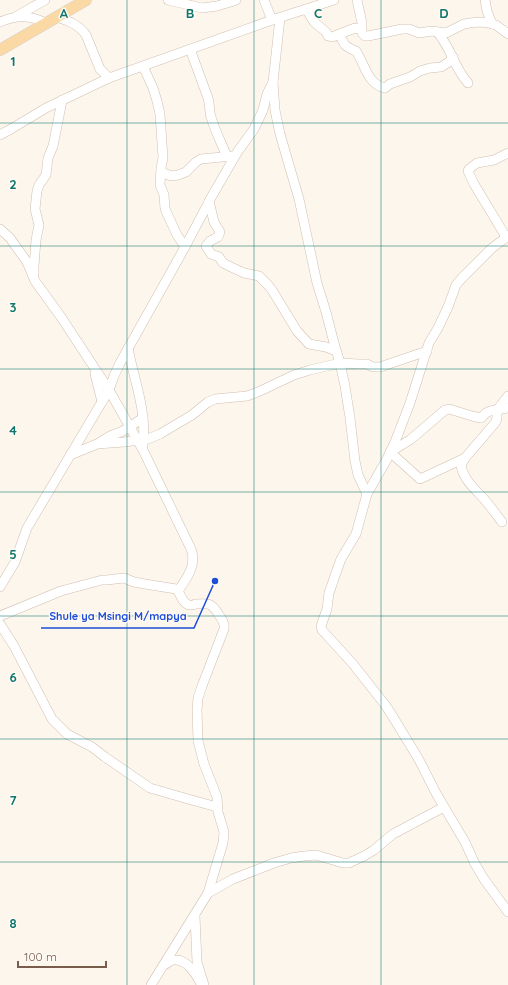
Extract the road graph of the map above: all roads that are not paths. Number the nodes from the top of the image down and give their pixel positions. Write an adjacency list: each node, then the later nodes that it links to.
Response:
1 (45, 0): 10 (street)
2 (86, 0): 11 (main road)
3 (168, 0): 4 (street)
4 (236, 0)
5 (264, 0): 12 (street)
6 (334, 0): 9 (street)
7 (357, 0): 16 (street)
8 (485, 0): 15 (street)
9 (306, 9): 12 (street); 18 (street)
10 (17, 16): 13 (street); 14 (street)
11 (58, 16): 14 (main road); 24 (street)
12 (276, 19): 20 (street); 25 (street)
13 (0, 22)
14 (46, 23): 21 (main road)
15 (492, 24): 17 (street); 19 (street)
16 (361, 30): 17 (street); 18 (street)
17 (437, 32): 22 (street)
18 (340, 34): 22 (street)
19 (508, 34)
20 (190, 49): 23 (street); 30 (street)
21 (0, 50)
22 (453, 57): 26 (street)
23 (142, 66): 24 (street); 31 (street)
24 (109, 78): 27 (street)
25 (273, 82): 30 (street); 39 (street)
26 (468, 84)
27 (62, 100): 28 (street); 36 (street)
28 (0, 135)
29 (508, 153): 34 (street)
30 (231, 156): 31 (street); 32 (street)
31 (161, 172): 35 (street)
32 (209, 201): 35 (street); 39 (street)
33 (0, 228): 36 (street)
34 (507, 236): 38 (street)
35 (185, 247): 37 (street)
36 (35, 281): 41 (street)
37 (128, 348): 42 (street); 47 (street)
38 (426, 351): 40 (street); 51 (street)
39 (336, 352): 40 (street)
40 (340, 363): 49 (street); 54 (street)
41 (93, 367): 42 (street); 44 (street)
42 (109, 390): 44 (street); 48 (street)
43 (508, 396): 46 (street)
44 (102, 402): 52 (street)
45 (508, 408): 46 (street)
46 (497, 410): 51 (street); 53 (street)
47 (143, 418): 48 (street); 49 (street)
48 (130, 427): 49 (street); 50 (street)
49 (140, 440): 50 (street); 57 (street)
50 (97, 444): 52 (street)
51 (390, 452): 53 (street); 54 (street)
52 (70, 455): 56 (street)
53 (465, 458): 55 (street)
54 (367, 494): 61 (street)
55 (502, 522)
56 (0, 587)
57 (178, 591): 58 (street); 60 (street)
58 (0, 616)
59 (0, 624): 60 (street)
60 (218, 806): 62 (street)
61 (444, 808): 62 (street); 63 (street)
62 (208, 893): 64 (street)
63 (508, 912)
64 (195, 916): 65 (street); 67 (street)
65 (164, 965): 66 (street); 67 (street)
66 (152, 985)
67 (203, 985)

